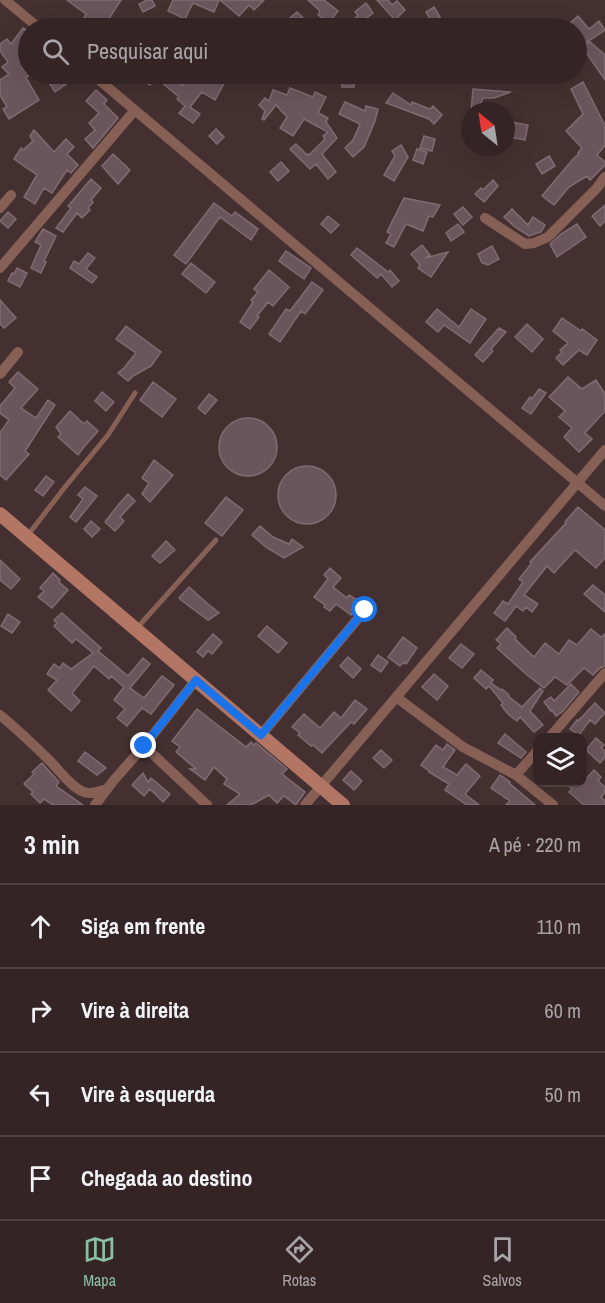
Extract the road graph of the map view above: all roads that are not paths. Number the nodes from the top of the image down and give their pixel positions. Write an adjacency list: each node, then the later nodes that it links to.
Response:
1 (5, 0): 2 (street)
2 (27, 18)
3 (104, 84): 4 (street)
4 (135, 110): 9 (street); 14 (street)
5 (605, 177): 8 (street)
6 (11, 195): 7 (street)
7 (0, 208)
8 (485, 218)
9 (0, 268)
10 (18, 352): 11 (street)
11 (0, 374)
12 (135, 393): 17 (lane)
13 (605, 450): 14 (street)
14 (577, 483): 15 (street); 23 (street)
15 (605, 506)
16 (0, 514): 17 (street)
17 (27, 537): 20 (street)
18 (216, 540): 20 (lane)
19 (365, 610): 26 (street)
20 (136, 630): 22 (street)
21 (605, 673): 25 (street)
22 (196, 680): 26 (street); 27 (street)
23 (396, 697): 29 (street); 30 (street)
24 (0, 715): 31 (street)
25 (553, 733)
26 (261, 735): 30 (street)
27 (144, 746): 31 (street); 33 (street)
28 (533, 755): 29 (street)
29 (516, 775): 36 (street)
30 (321, 786): 34 (street); 35 (street)
31 (107, 789): 32 (street)
32 (95, 805)
33 (207, 805)
34 (305, 805)
35 (343, 805)
36 (553, 805)

